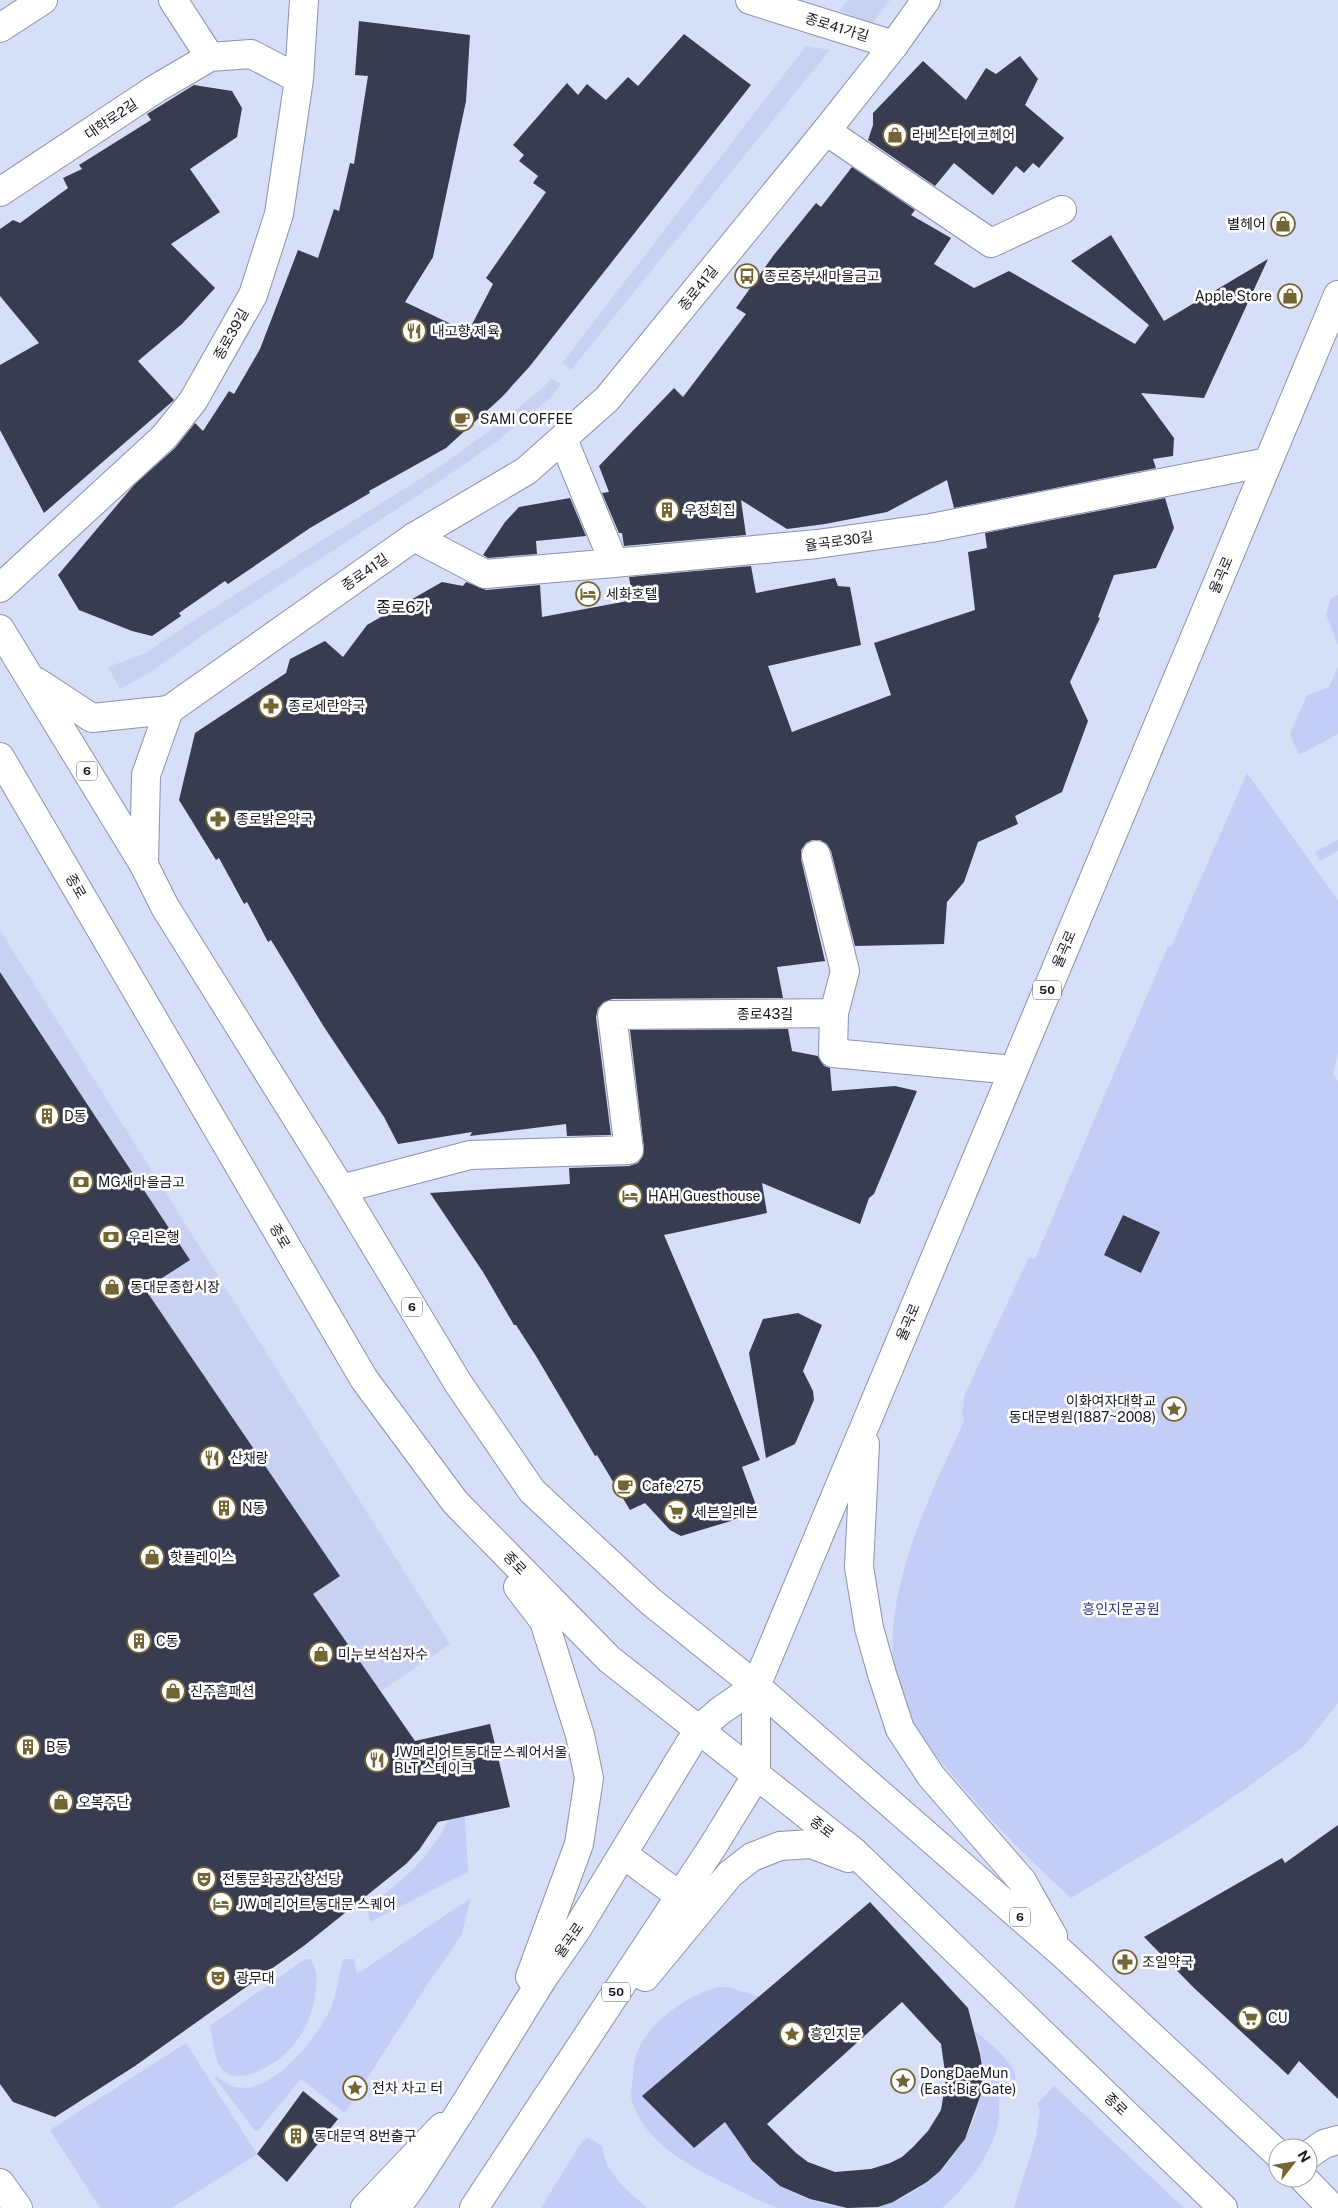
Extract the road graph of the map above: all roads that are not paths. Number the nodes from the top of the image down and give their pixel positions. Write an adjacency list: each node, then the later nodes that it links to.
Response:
1 (43, 0): 6 (main road)
2 (173, 0): 8 (main road)
3 (304, 0): 9 (main road, 종로39길)
4 (750, 0): 7 (main road, 종로41가길)
5 (926, 0): 7 (main road, 종로41길)
6 (0, 28)
7 (894, 45): 10 (main road, 종로41길)
8 (210, 57): 9 (main road); 11 (main road, 대학로2길)
9 (299, 79): 18 (main road, 종로39길)
10 (826, 131): 12 (main road); 14 (main road, 종로41길)
11 (6, 188)
12 (1062, 210)
13 (1338, 295): 15 (main road, 율곡로 / 50)
14 (563, 439): 16 (main road, 종로41길); 17 (main road)
15 (1268, 462): 17 (main road, 율곡로30길); 27 (main road, 율곡로 / 50)
16 (414, 537): 17 (main road, 율곡로30길); 21 (main road, 종로41길)
17 (614, 563)
18 (0, 588)
19 (0, 629): 20 (main road, 6)
20 (30, 678): 21 (main road); 25 (main road, 6)
21 (169, 710): 25 (main road)
22 (0, 757): 23 (main road, 종로)
23 (7, 785): 30 (main road, 종로)
24 (816, 855): 26 (main road)
25 (144, 865): 28 (main road, 6)
26 (834, 1013): 27 (main road); 28 (main road, 종로43길)
27 (1013, 1070): 29 (main road, 율곡로 / 50)
28 (341, 1189): 31 (main road, 6)
29 (866, 1424): 31 (main road, 율곡로 / 50); 37 (main road)
30 (455, 1502): 32 (main road, 종로); 38 (main road)
31 (756, 1686): 32 (main road, 율곡로); 33 (main road, 율곡로); 37 (main road, 6)
32 (698, 1730): 33 (main road, 종로); 34 (main road, 율곡로)
33 (756, 1776): 35 (main road, 종로); 36 (main road, 50)
34 (624, 1854): 36 (main road); 38 (main road, 율곡로)
35 (873, 1869): 39 (main road); 50 (main road, 종로)
36 (680, 1896): 39 (main road, 50)
37 (1064, 1955): 42 (main road, 6)
38 (504, 2042): 40 (main road, 율곡로)
39 (547, 2096): 49 (main road, 50)
40 (467, 2101): 47 (main road); 48 (main road, 율곡로)
41 (1338, 2140): 43 (main road)
42 (1268, 2145)
43 (1318, 2148)
44 (0, 2183): 46 (main road)
45 (1313, 2188): 51 (main road)
46 (18, 2208)
47 (365, 2208)
48 (396, 2208)
49 (474, 2208)
50 (1223, 2208)
51 (1332, 2208)

